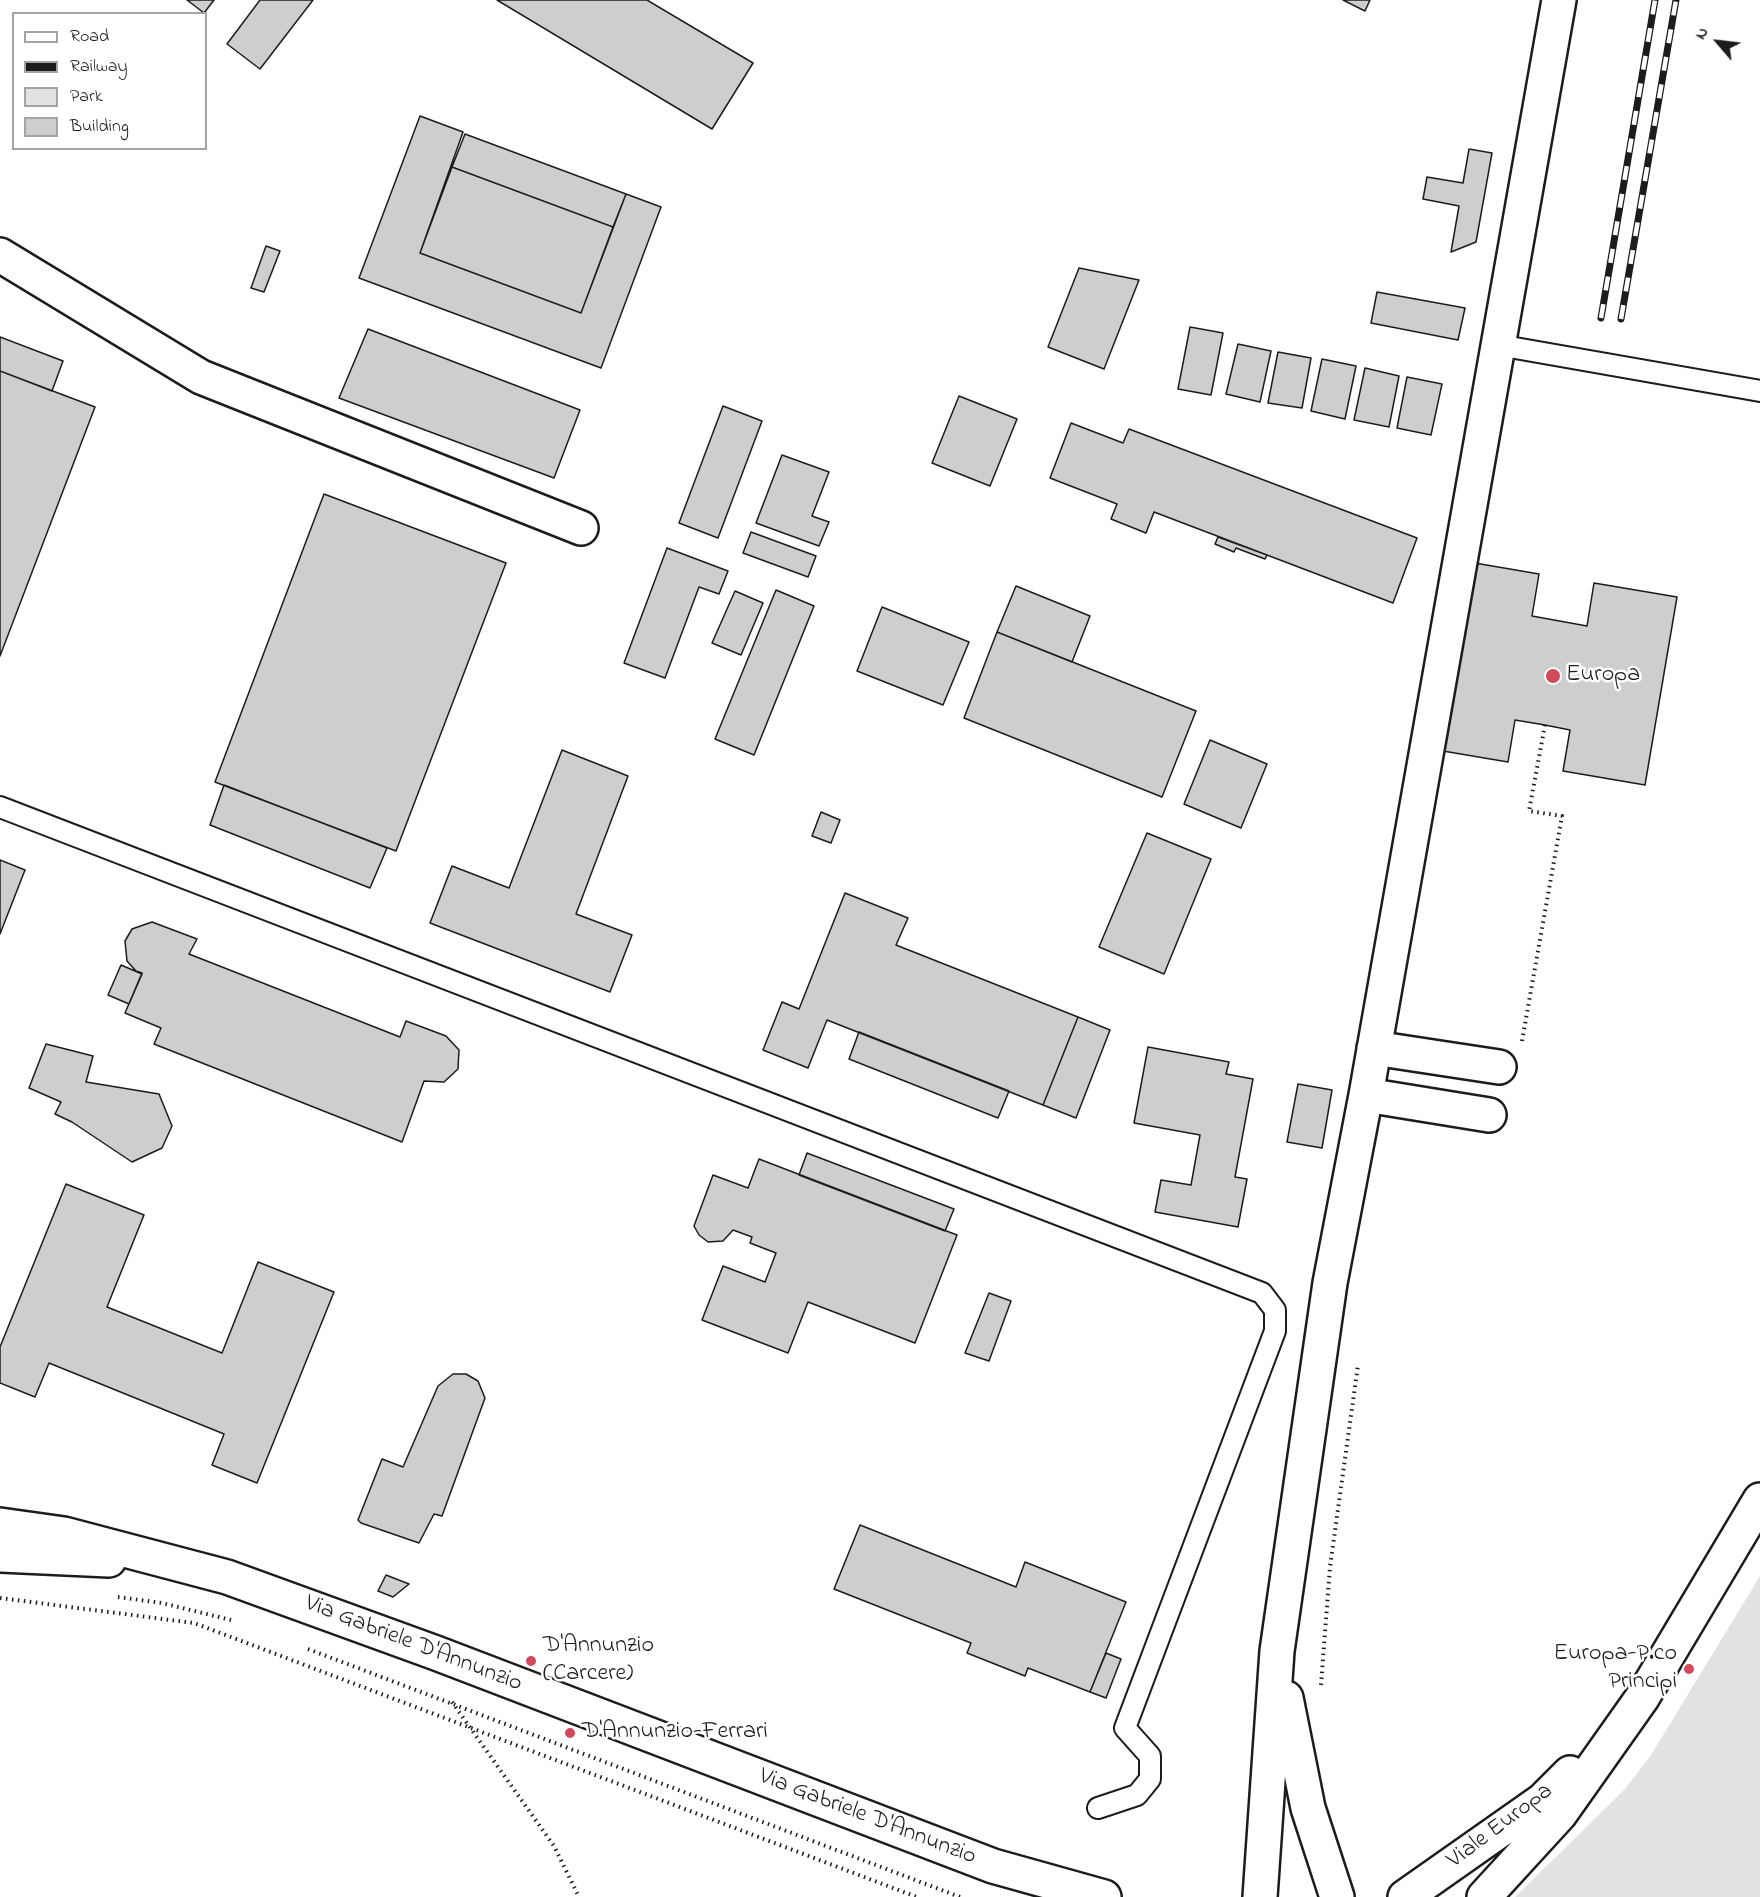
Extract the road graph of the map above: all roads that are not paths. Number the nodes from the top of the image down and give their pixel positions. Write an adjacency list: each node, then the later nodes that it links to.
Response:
1 (1559, 0): 3 (street)
2 (0, 255): 5 (street)
3 (1498, 345): 4 (lane); 7 (street)
4 (1760, 391)
5 (581, 528)
6 (0, 807): 17 (lane)
7 (1374, 1048): 8 (street); 9 (street)
8 (1499, 1067)
9 (1366, 1095): 10 (street); 15 (street)
10 (1490, 1115)
11 (1760, 1500): 16 (street, Viale Europa)
12 (0, 1525): 14 (street)
13 (0, 1555): 14 (street)
14 (165, 1563): 18 (street, Via Gabriele D'Annunzio)
15 (1277, 1651): 21 (street); 22 (street)
16 (1642, 1698): 23 (street, Viale Europa); 24 (street, Viale Europa)
17 (1098, 1808)
18 (993, 1866): 19 (street, Via Gabriele D'Annunzio); 20 (street, Via Gabriele D'Annunzio)
19 (1043, 1897)
20 (1104, 1897)
21 (1260, 1897)
22 (1336, 1897)
23 (1405, 1897)
24 (1484, 1897)

